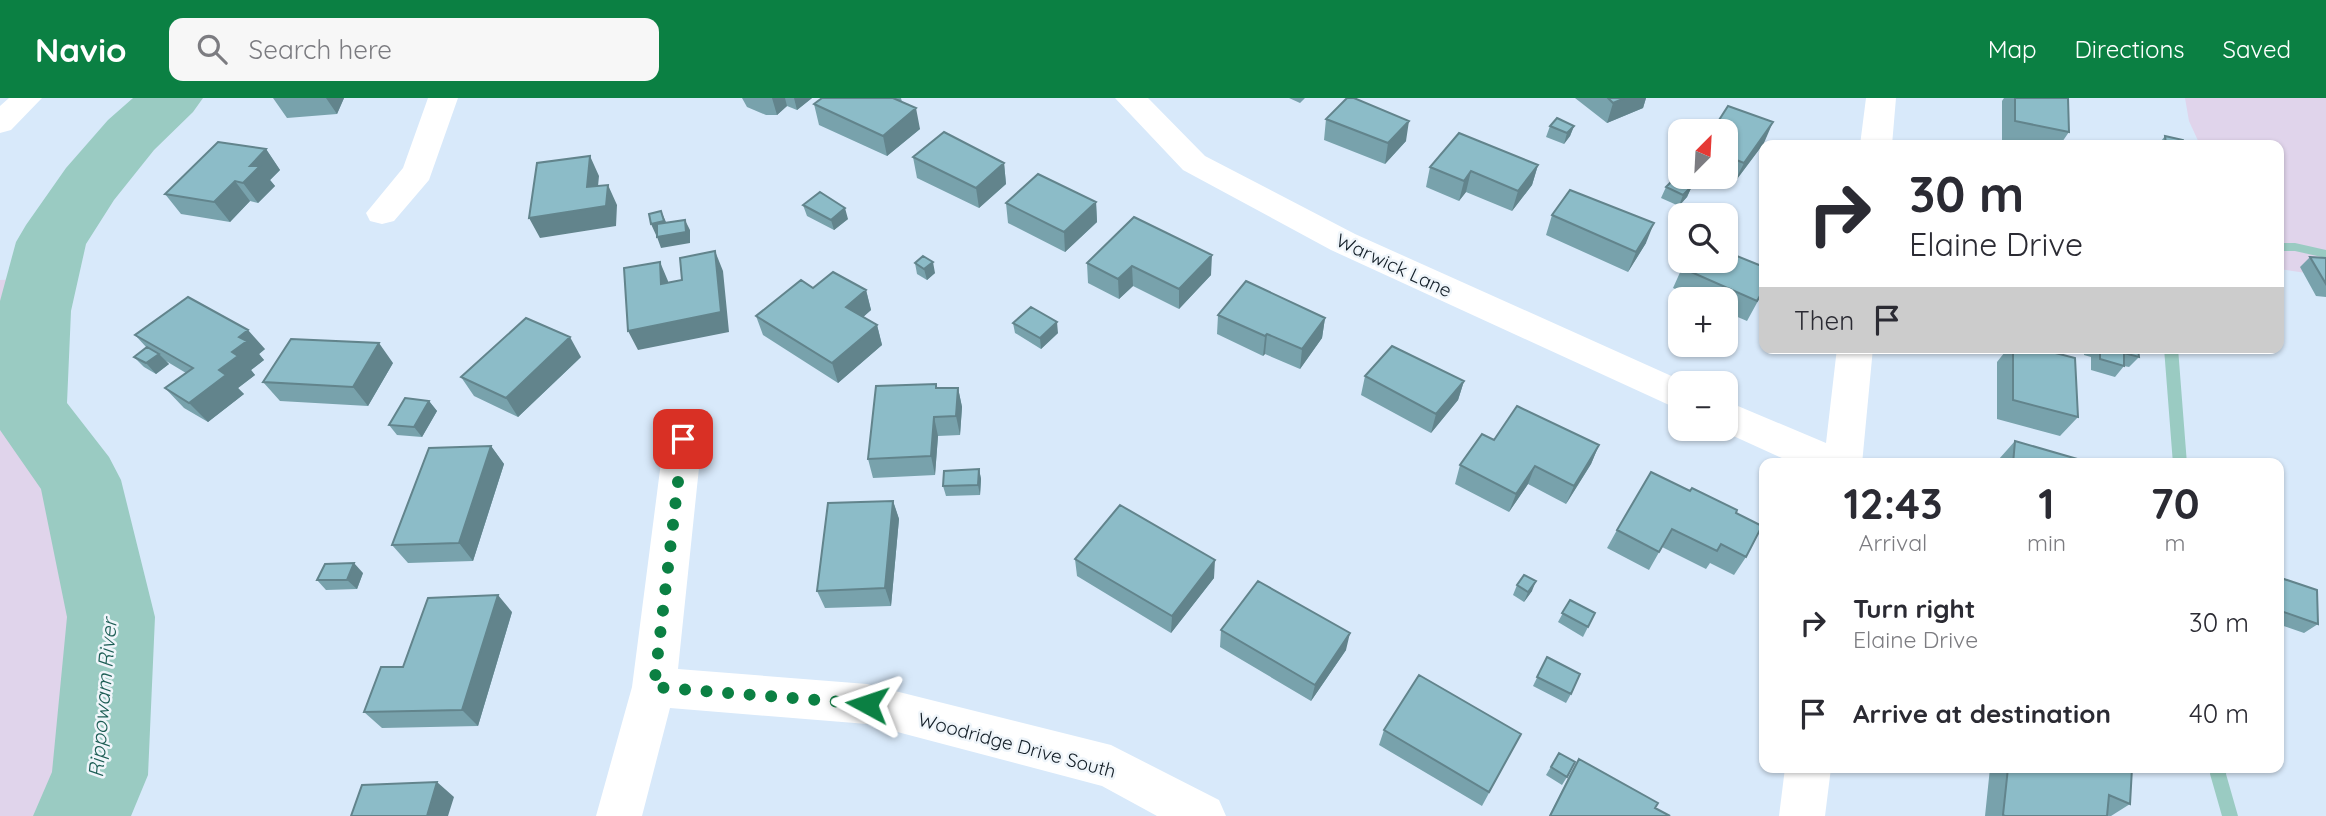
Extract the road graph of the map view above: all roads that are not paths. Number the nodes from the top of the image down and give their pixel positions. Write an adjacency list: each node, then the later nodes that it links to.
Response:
1 (27, 98): 5 (street)
2 (443, 98): 7 (street)
3 (1130, 98): 9 (street, Warwick Lane)
4 (1881, 98): 6 (street)
5 (0, 122)
6 (1877, 140)
7 (382, 213)
8 (1854, 354): 13 (street)
9 (1668, 391)
10 (1738, 422): 12 (street)
11 (683, 439): 14 (street)
12 (1824, 458)
13 (1842, 458)
14 (654, 687): 16 (street); 17 (street, Woodridge Drive South)
15 (1807, 773): 18 (street)
16 (619, 816)
17 (1203, 816)
18 (1802, 816)

